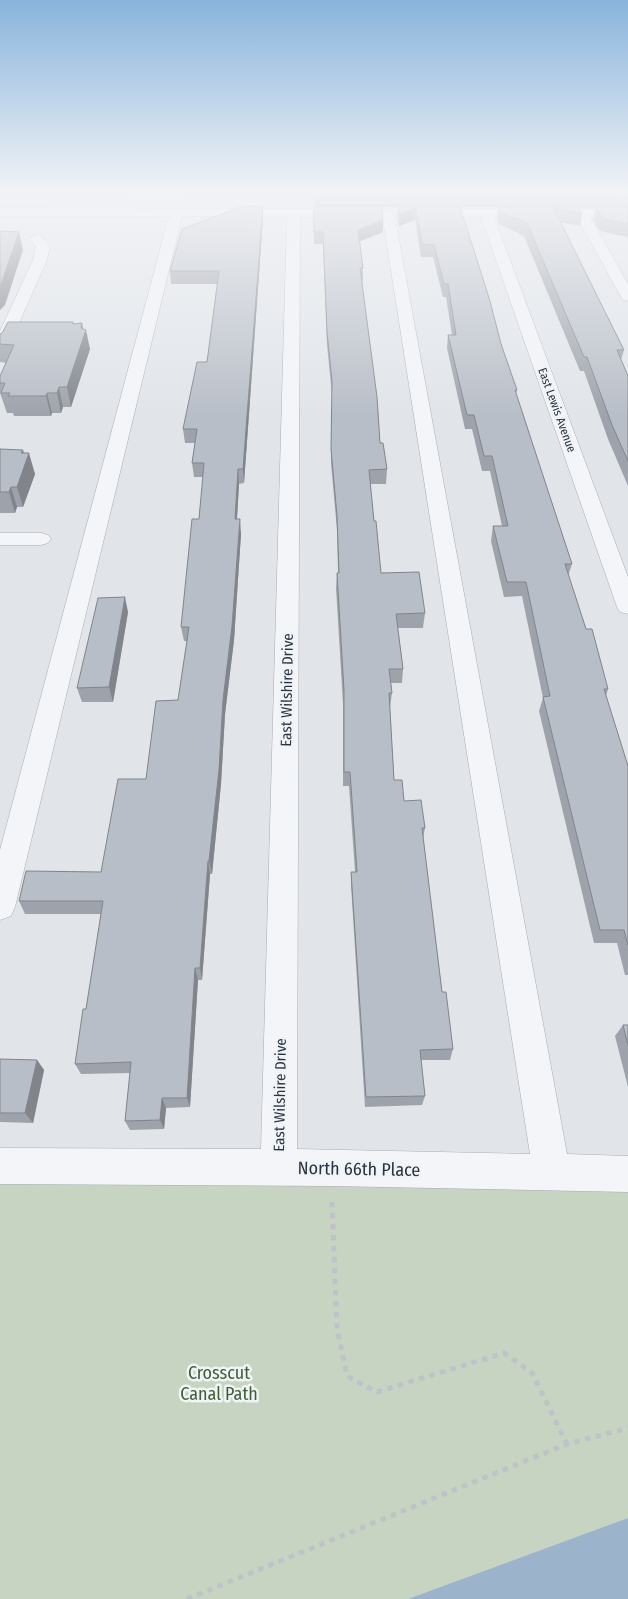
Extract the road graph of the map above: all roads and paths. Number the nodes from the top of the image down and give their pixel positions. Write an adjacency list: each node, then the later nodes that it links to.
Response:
1 (37, 268): 9 (street)
2 (163, 268): 14 (street)
3 (293, 268): 16 (street, East Wilshire Drive)
4 (402, 268): 17 (street)
5 (506, 268): 13 (street, East Lewis Avenue)
6 (612, 268): 7 (street)
7 (628, 297)
8 (0, 310): 9 (street)
9 (18, 310): 10 (street)
10 (0, 348)
11 (40, 538): 12 (street)
12 (0, 539)
13 (628, 607)
14 (0, 908)
15 (0, 1166): 16 (street, North 66th Place)
16 (278, 1168): 17 (street, North 66th Place)
17 (552, 1173): 18 (street, North 66th Place)
18 (628, 1174)
19 (332, 1196): 21 (path)
20 (628, 1428): 21 (path)
21 (567, 1444): 22 (path)
22 (187, 1599)

